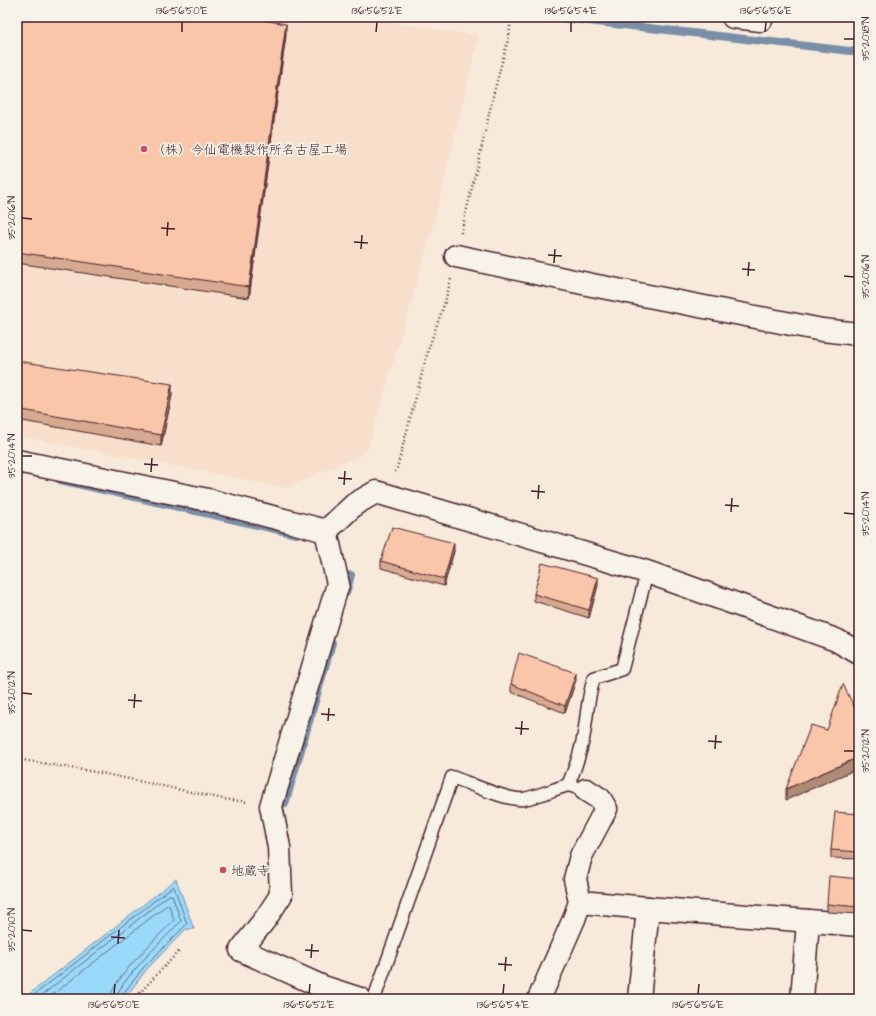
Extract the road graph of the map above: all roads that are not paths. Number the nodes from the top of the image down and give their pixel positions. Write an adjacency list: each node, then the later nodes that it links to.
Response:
1 (733, 17): 2 (street)
2 (762, 17)
3 (456, 256): 4 (street)
4 (859, 334)
5 (17, 461): 6 (street)
6 (326, 531): 7 (street); 14 (street)
7 (647, 572): 8 (street); 9 (lane)
8 (859, 653)
9 (577, 787): 10 (street); 15 (lane)
10 (580, 902): 11 (street); 16 (street)
11 (648, 908): 12 (street); 17 (street)
12 (808, 921): 13 (street); 18 (street)
13 (859, 925)
14 (360, 999)
15 (374, 999)
16 (540, 999)
17 (639, 999)
18 (802, 999)

